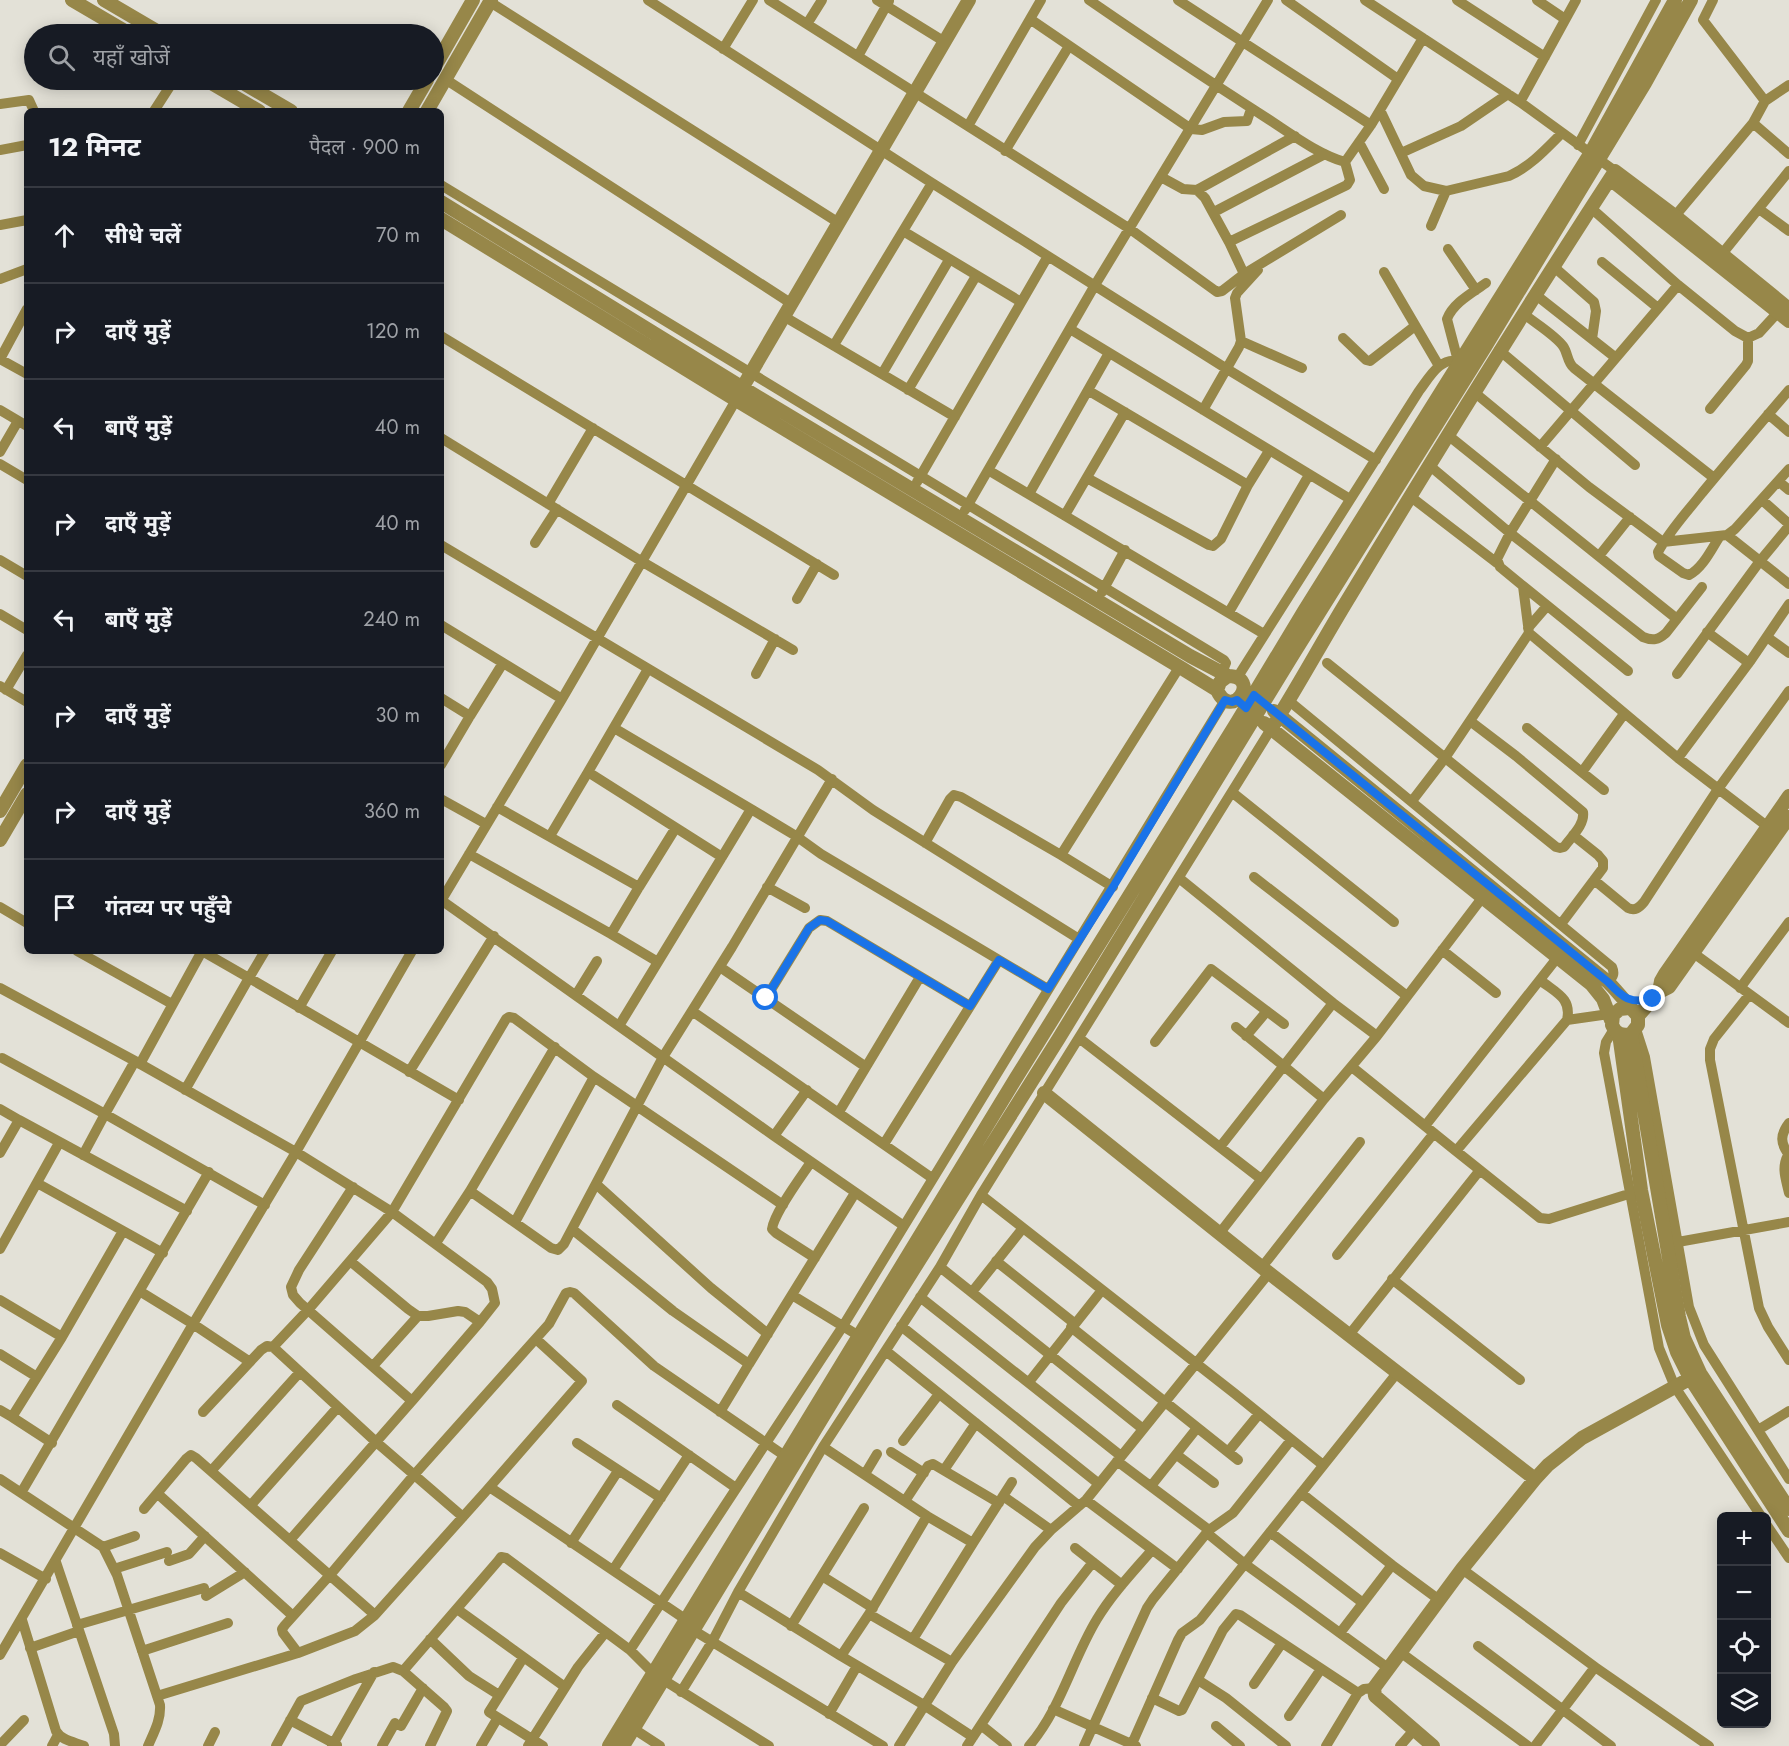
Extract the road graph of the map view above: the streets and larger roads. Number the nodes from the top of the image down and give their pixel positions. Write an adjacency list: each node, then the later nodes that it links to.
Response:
1 (72, 0): 26 (street)
2 (104, 0): 27 (street)
3 (473, 0): 34 (street)
4 (648, 0): 33 (street)
5 (753, 0): 33 (street)
6 (769, 0): 28 (street)
7 (822, 0): 28 (street)
8 (969, 0): 30 (street)
9 (1041, 0): 24 (street)
10 (1089, 0): 40 (street)
11 (1178, 0): 31 (street)
12 (1268, 0): 31 (street)
13 (1286, 0): 38 (street)
14 (1365, 0): 29 (street)
15 (1457, 0): 36 (street)
16 (1537, 0): 25 (street)
17 (1576, 0): 25 (street)
18 (1656, 0): 66 (street)
19 (1675, 0): 74 (street)
20 (1691, 0): 74 (street)
21 (1713, 0): 48 (street)
22 (490, 1): 37 (street); 92 (street)
23 (885, 2): 30 (street); 35 (street)
24 (1030, 19): 32 (street); 61 (street)
25 (1565, 19): 36 (street)
26 (113, 24)
27 (145, 24)
28 (807, 24): 35 (street)
29 (1423, 38): 38 (street); 47 (street)
30 (945, 42): 46 (street)
31 (1242, 42): 40 (street); 60 (street)
32 (1069, 46): 62 (street); 70 (street)
33 (723, 49): 69 (street)
34 (444, 51)
35 (858, 56): 46 (street)
36 (1545, 57): 49 (street)
37 (445, 79): 117 (street)
38 (1398, 79): 58 (street)
39 (1789, 85): 48 (street)
40 (1217, 86): 57 (street); 62 (street)
41 (168, 90): 53 (street)
42 (219, 90): 51 (street)
43 (255, 90): 54 (street)
44 (421, 90): 55 (street)
45 (439, 90): 56 (street)
46 (915, 93): 61 (street); 69 (street)
47 (1508, 94): 49 (street); 71 (street)
48 (1765, 101): 59 (street)
49 (1520, 102): 63 (street)
50 (0, 104): 52 (street)
51 (241, 107)
52 (33, 108)
53 (156, 108)
54 (286, 108)
55 (411, 108)
56 (429, 108)
57 (1251, 109): 62 (street); 64 (street)
58 (1380, 110): 60 (street); 71 (street)
59 (1753, 123): 73 (street); 89 (street)
60 (1371, 125): 65 (street)
61 (968, 126): 70 (street)
62 (1191, 129): 78 (street)
63 (1562, 133): 66 (street); 83 (street)
64 (1295, 136): 72 (street); 82 (street)
65 (1359, 142): 75 (street); 81 (street)
66 (1578, 145): 74 (street)
67 (24, 146): 68 (street)
68 (0, 150)
69 (881, 150): 79 (street); 92 (street)
70 (1005, 151): 95 (street)
71 (1401, 153): 83 (street)
72 (1325, 154): 75 (street); 87 (street)
73 (1789, 154)
74 (1594, 157): 77 (street); 136 (street)
75 (1345, 162): 98 (street)
76 (1789, 171): 86 (street)
77 (1612, 175): 85 (street); 89 (street); 101 (street)
78 (1161, 177): 82 (street); 95 (street)
79 (932, 183): 96 (street); 100 (street)
80 (444, 187): 141 (street)
81 (1384, 189)
82 (1197, 190): 87 (street)
83 (1446, 191): 94 (street)
84 (444, 204): 148 (street)
85 (1591, 208): 105 (street); 113 (street)
86 (1759, 208): 97 (street); 101 (street)
87 (1214, 212): 98 (street)
88 (1341, 215): 103 (street)
89 (1675, 216): 101 (street)
90 (24, 221): 93 (street)
91 (444, 221): 148 (street)
92 (839, 223): 117 (street)
93 (0, 225)
94 (1431, 226)
95 (1130, 229): 108 (street); 112 (street)
96 (903, 231): 102 (street); 131 (street)
97 (1789, 231)
98 (1229, 242): 108 (street)
99 (1449, 249): 114 (street)
100 (1048, 256): 112 (street); 116 (street)
101 (1718, 259): 119 (street)
102 (949, 260): 109 (street); 142 (street)
103 (1268, 260): 108 (street); 130 (street)
104 (1602, 262): 118 (street)
105 (1554, 267): 115 (street); 129 (street)
106 (24, 270): 110 (street)
107 (1384, 272): 124 (street)
108 (1244, 274)
109 (976, 276): 116 (street); 145 (street)
110 (0, 279)
111 (1486, 283): 114 (street)
112 (1095, 285): 125 (street); 139 (street)
113 (1678, 285): 118 (street); 128 (street)
114 (1476, 290): 136 (street)
115 (1536, 295): 120 (street); 129 (street)
116 (1021, 302): 155 (street)
117 (792, 304): 121 (street)
118 (1658, 308): 134 (street)
119 (1784, 309): 123 (street); 128 (street)
120 (1524, 314): 132 (street); 143 (street)
121 (785, 317): 131 (street); 141 (street)
122 (24, 318): 135 (street)
123 (1789, 321)
124 (1415, 326): 127 (street); 137 (street)
125 (1070, 329): 133 (street); 170 (street)
126 (444, 338): 157 (street)
127 (1343, 338)
128 (1748, 338): 149 (street)
129 (1592, 339): 134 (street)
130 (1240, 341): 138 (street); 139 (street)
131 (834, 345): 142 (street)
132 (1499, 350): 144 (street); 152 (street)
133 (1109, 353): 147 (street); 151 (street)
134 (1616, 358): 143 (street)
135 (0, 359): 140 (street)
136 (1463, 365): 137 (street); 144 (street); 236 (street)
137 (1439, 366): 165 (street)
138 (1302, 368)
139 (1227, 369): 151 (street); 165 (street)
140 (24, 372)
141 (751, 374): 148 (street); 172 (street)
142 (882, 374): 145 (street)
143 (1594, 383): 152 (street); 175 (street)
144 (1478, 386): 159 (street); 161 (street)
145 (908, 390): 155 (street)
146 (1789, 390): 154 (street)
147 (1089, 391): 153 (street); 180 (street)
148 (739, 394): 177 (street); 181 (street)
149 (1710, 409)
150 (0, 410): 156 (street)
151 (1203, 410): 162 (street)
152 (1570, 410): 161 (street); 167 (street)
153 (1125, 412): 174 (street); 178 (street)
154 (1768, 414): 158 (street); 175 (street)
155 (955, 417): 172 (street)
156 (23, 423): 163 (street)
157 (592, 428): 177 (street); 187 (street)
158 (1789, 432)
159 (1449, 436): 168 (street); 184 (street)
160 (444, 440): 187 (street)
161 (1540, 447): 164 (street)
162 (1269, 451): 171 (street); 178 (street)
163 (0, 452)
164 (1556, 459): 184 (street); 189 (street)
165 (1376, 460): 183 (street)
166 (0, 464): 173 (street)
167 (1635, 465)
168 (1430, 466): 182 (street); 192 (street)
169 (1789, 469): 176 (street)
170 (988, 470): 180 (street); 186 (street)
171 (1310, 475): 183 (street); 214 (street)
172 (920, 477): 181 (street); 186 (street)
173 (24, 478)
174 (1087, 478): 178 (street); 188 (street)
175 (1714, 478): 194 (street)
176 (1779, 482): 179 (street); 185 (street)
177 (686, 485): 200 (street); 203 (street)
178 (1248, 485)
179 (1789, 490)
180 (1029, 494): 188 (street)
181 (909, 496): 190 (street); 231 (street)
182 (1411, 497): 202 (street); 242 (street)
183 (1350, 499): 221 (street)
184 (1530, 500): 192 (street); 198 (street)
185 (1762, 500): 191 (street); 193 (street)
186 (968, 506): 190 (street); 208 (street)
187 (553, 507): 195 (street); 200 (street)
188 (1065, 515): 197 (street)
189 (1630, 517): 194 (street); 198 (street)
190 (960, 518): 211 (street)
191 (1789, 525): 201 (street)
192 (1510, 533): 202 (street); 216 (street)
193 (1724, 536): 194 (street); 194 (street); 201 (street)
194 (1664, 542)
195 (535, 543)
196 (444, 547): 223 (street)
197 (1125, 550): 208 (street); 214 (street)
198 (1599, 556): 216 (street)
199 (0, 560): 204 (street)
200 (641, 561): 223 (street); 224 (street)
201 (1760, 561): 206 (street); 220 (street)
202 (1497, 563): 207 (street)
203 (817, 564): 205 (street); 210 (street)
204 (24, 574)
205 (834, 575)
206 (1789, 584)
207 (1522, 586): 213 (street); 219 (street)
208 (1104, 587): 211 (street); 236 (street)
209 (1702, 587): 216 (street)
210 (797, 599)
211 (1097, 600): 236 (street)
212 (1789, 604): 222 (street)
213 (1547, 606): 219 (street); 233 (street)
214 (1229, 612): 221 (street)
215 (0, 614): 218 (street)
216 (1677, 619)
217 (444, 627): 228 (street)
218 (24, 628)
219 (1528, 631): 244 (street); 247 (street)
220 (1707, 632): 230 (street); 235 (street)
221 (1264, 634): 236 (street)
222 (1767, 637): 226 (street); 230 (street)
223 (597, 638): 232 (street); 239 (street)
224 (775, 639): 225 (street); 234 (street)
225 (793, 650)
226 (1789, 653)
227 (24, 659): 237 (street)
228 (503, 663): 239 (street); 246 (street)
229 (1328, 663): 251 (street)
230 (1749, 663): 252 (street)
231 (1180, 666): 243 (street); 278 (street)
232 (648, 669): 248 (street); 257 (street)
233 (1628, 671)
234 (756, 674)
235 (1677, 674)
236 (1241, 686): 243 (street); 243 (street); 245 (street)
237 (3, 688): 240 (street)
238 (1789, 691): 258 (street)
239 (562, 699): 265 (street)
240 (24, 700)
241 (444, 700): 246 (street)
242 (1288, 700): 245 (street); 264 (street)
243 (1236, 703): 250 (street); 285 (street); 349 (street); 350 (street)
244 (1624, 714): 252 (street); 256 (street)
245 (1280, 715): 250 (street); 314 (street)
246 (470, 716): 253 (street)
247 (1470, 721): 251 (street); 272 (street)
248 (614, 728): 255 (street); 266 (street)
249 (1527, 728): 256 (street)
250 (1271, 729): 260 (street); 287 (street)
251 (1445, 758): 264 (street); 272 (street)
252 (1678, 758): 258 (street)
253 (444, 760)
254 (24, 770): 267 (street)
255 (588, 772): 270 (street); 273 (street)
256 (1582, 772): 259 (street)
257 (832, 779): 274 (street); 276 (street)
258 (1718, 789): 271 (street); 282 (street)
259 (1604, 790)
260 (1233, 793): 281 (street); 292 (street)
261 (1789, 796): 271 (street)
262 (24, 799): 275 (street)
263 (444, 801): 269 (street)
264 (1412, 801): 294 (street)
265 (497, 807): 269 (street); 273 (street)
266 (751, 809): 274 (street); 279 (street)
267 (0, 811)
268 (1789, 817): 271 (street)
269 (486, 824): 277 (street)
270 (675, 829): 279 (street); 283 (street)
271 (1772, 830): 298 (street)
272 (1573, 835): 282 (street)
273 (550, 836): 283 (street)
274 (796, 836): 284 (street); 307 (street)
275 (0, 840)
276 (925, 843): 278 (street); 297 (street)
277 (469, 854): 286 (street); 295 (street)
278 (1061, 855): 285 (street)
279 (722, 857): 309 (street)
280 (1254, 877): 320 (street)
281 (1179, 878): 323 (street); 337 (street)
282 (1594, 880): 294 (street)
283 (639, 887): 295 (street)
284 (767, 887): 290 (street); 310 (street)
285 (1113, 887): 297 (street)
286 (444, 895)
287 (1482, 898): 299 (street); 306 (street)
288 (444, 902): 296 (street)
289 (0, 907): 291 (street)
290 (805, 908)
291 (24, 921)
292 (1394, 922)
293 (1789, 922): 317 (street)
294 (1561, 924): 314 (street)
295 (611, 934): 309 (street)
296 (494, 936): 319 (street); 347 (street)
297 (1079, 939): 316 (street)
298 (1688, 949): 317 (street); 321 (street)
299 (1442, 950): 318 (street); 320 (street)
300 (82, 954): 324 (street)
301 (200, 954): 324 (street)
302 (207, 954): 312 (street)
303 (263, 954): 312 (street)
304 (330, 954): 326 (street)
305 (410, 954): 338 (street)
306 (1557, 958): 313 (street); 331 (street)
307 (999, 960): 316 (street); 325 (street)
308 (597, 961): 319 (street)
309 (658, 962): 333 (street)
310 (720, 967): 322 (street); 327 (street)
311 (920, 977): 322 (street); 325 (street); 344 (street)
312 (249, 978): 326 (street); 351 (street)
313 (1540, 980): 330 (street); 362 (street)
314 (1608, 982): 331 (street)
315 (0, 988): 343 (street)
316 (1048, 989): 376 (street)
317 (1745, 991): 329 (street); 395 (street)
318 (1496, 993)
319 (576, 995): 333 (street)
320 (1407, 996): 336 (street)
321 (1656, 996): 331 (street); 331 (street)
322 (766, 998): 344 (street)
323 (1333, 1002): 336 (street); 345 (street)
324 (172, 1004): 343 (street)
325 (970, 1006): 366 (street)
326 (299, 1008): 338 (street)
327 (692, 1011): 341 (street); 352 (street)
328 (1267, 1011): 332 (street); 335 (street); 339 (street)
329 (1787, 1018)
330 (1567, 1020): 331 (street); 368 (street)
331 (1623, 1020): 382 (street); 398 (street); 441 (street)
332 (1284, 1024)
333 (619, 1026): 341 (street)
334 (1236, 1028): 335 (street)
335 (1246, 1036): 345 (street)
336 (1377, 1036): 346 (street)
337 (1079, 1038): 353 (street); 367 (street)
338 (359, 1042): 347 (street); 369 (street)
339 (1155, 1042)
340 (555, 1047): 348 (street); 355 (street); 381 (street)
341 (663, 1057): 356 (street); 363 (street)
342 (1, 1059): 359 (street)
343 (137, 1063): 351 (street); 359 (street)
344 (866, 1066): 358 (street)
345 (1284, 1066): 354 (street); 367 (street)
346 (1352, 1066): 354 (street); 362 (street)
347 (409, 1072): 355 (street)
348 (594, 1077): 356 (street); 391 (street)
349 (1016, 1078): 350 (street); 406 (street)
350 (1029, 1085): 406 (street)
351 (185, 1090): 369 (street)
352 (807, 1090): 358 (street); 363 (street)
353 (1044, 1093): 385 (street); 397 (street)
354 (1324, 1099): 377 (street)
355 (459, 1100): 389 (street)
356 (637, 1106): 379 (street); 387 (street)
357 (0, 1109): 360 (street)
358 (839, 1112): 366 (street)
359 (105, 1114): 371 (street); 375 (street)
360 (19, 1120): 365 (street); 370 (street)
361 (1789, 1122): 372 (street)
362 (1429, 1129): 368 (street); 402 (street)
363 (774, 1136): 373 (street)
364 (1360, 1142): 408 (street)
365 (59, 1143): 371 (street); 378 (street)
366 (884, 1144): 376 (street)
367 (1220, 1147): 377 (street)
368 (1456, 1151): 374 (street)
369 (296, 1152): 380 (street); 386 (street)
370 (0, 1153)
371 (83, 1155): 388 (street)
372 (1789, 1155): 384 (street)
373 (811, 1162): 383 (street); 387 (street)
374 (1480, 1170): 382 (street); 410 (street)
375 (209, 1173): 386 (street); 388 (street)
376 (932, 1178): 392 (street)
377 (1261, 1179): 397 (street)
378 (37, 1183): 396 (street); 400 (street)
379 (596, 1184): 394 (street); 424 (street)
380 (353, 1187): 389 (street); 417 (street)
381 (470, 1191): 391 (street); 399 (street)
382 (1635, 1192): 441 (street); 445 (street)
383 (855, 1193): 392 (street); 403 (street)
384 (1789, 1193)
385 (981, 1195): 393 (street); 407 (street)
386 (265, 1205): 420 (street)
387 (783, 1205): 403 (street)
388 (187, 1211): 401 (street)
389 (392, 1212): 399 (street); 404 (street)
390 (1789, 1221): 395 (street)
391 (515, 1222): 394 (street)
392 (904, 1226): 422 (street)
393 (1023, 1228): 405 (street); 411 (street)
394 (572, 1229): 437 (street)
395 (1742, 1229): 398 (street); 434 (street)
396 (123, 1231): 401 (street); 427 (street)
397 (1219, 1233): 408 (street)
398 (1677, 1242): 450 (street)
399 (436, 1243): 419 (street)
400 (0, 1249)
401 (163, 1253): 412 (street)
402 (1337, 1255)
403 (815, 1258): 415 (street)
404 (350, 1261): 417 (street); 418 (street)
405 (996, 1261): 413 (street); 421 (street)
406 (910, 1262): 409 (street); 426 (street)
407 (940, 1268): 413 (street); 414 (street)
408 (1265, 1270): 425 (street); 436 (street)
409 (908, 1278): 414 (street); 431 (street)
410 (1392, 1280): 425 (street); 443 (street)
411 (1102, 1290): 421 (street); 436 (street)
412 (141, 1292): 420 (street); 466 (street)
413 (972, 1292): 433 (street)
414 (922, 1293): 423 (street); 444 (street)
415 (792, 1295): 422 (street); 424 (street)
416 (0, 1300): 427 (street)
417 (308, 1310): 429 (street); 438 (street)
418 (418, 1316): 419 (street); 438 (street)
419 (480, 1322): 447 (street)
420 (193, 1324): 435 (street); 509 (street)
421 (1073, 1325): 433 (street); 448 (street)
422 (843, 1326): 426 (street); 468 (street)
423 (901, 1326): 430 (street); 489 (street)
424 (768, 1334): 437 (street)
425 (1349, 1335): 440 (street)
426 (859, 1336): 431 (street)
427 (62, 1337): 442 (street)
428 (536, 1339): 455 (street); 484 (street); 493 (street)
429 (273, 1347): 435 (street); 439 (street)
430 (886, 1351): 446 (street); 469 (street)
431 (855, 1353): 475 (street); 502 (street)
432 (0, 1354): 442 (street)
433 (1050, 1354): 444 (street); 461 (street)
434 (1789, 1360)
435 (250, 1362): 454 (street)
436 (1196, 1363): 448 (street); 456 (street)
437 (749, 1364): 455 (street)
438 (373, 1366): 447 (street)
439 (300, 1372): 451 (street); 479 (street)
440 (1397, 1373): 478 (street); 486 (street)
441 (1695, 1376): 445 (street); 457 (street); 513 (street)
442 (38, 1377): 458 (street)
443 (1520, 1380)
444 (1029, 1382): 476 (street)
445 (1675, 1388): 486 (street); 506 (street)
446 (939, 1394): 459 (street); 465 (street)
447 (411, 1401): 464 (street)
448 (1165, 1402): 460 (street); 461 (street)
449 (617, 1405): 473 (street)
450 (1742, 1405): 457 (street); 462 (street)
451 (338, 1407): 464 (street); 501 (street)
452 (0, 1410): 458 (street)
453 (1789, 1411): 462 (street)
454 (204, 1412)
455 (720, 1412): 468 (street)
456 (1259, 1414): 463 (street); 471 (street)
457 (1728, 1415): 505 (street)
458 (12, 1417): 466 (street)
459 (976, 1423): 480 (street); 500 (street)
460 (1197, 1428): 471 (street); 474 (street)
461 (1143, 1429): 476 (street)
462 (1758, 1430): 487 (street)
463 (1291, 1440): 478 (street); 512 (street)
464 (375, 1441): 484 (street); 517 (street)
465 (903, 1441)
466 (52, 1443): 494 (street)
467 (576, 1443): 481 (street)
468 (766, 1443): 475 (street); 492 (street)
469 (823, 1447): 483 (street); 539 (street)
470 (891, 1452): 482 (street)
471 (1228, 1452): 477 (street)
472 (877, 1454): 483 (street)
473 (689, 1455): 492 (street); 497 (street)
474 (1177, 1455): 490 (street); 491 (street)
475 (785, 1456): 502 (street)
476 (1119, 1458): 489 (street); 491 (street)
477 (1238, 1460)
478 (1323, 1465): 495 (street)
479 (212, 1470): 496 (street); 501 (street)
480 (944, 1470): 482 (street); 498 (street)
481 (618, 1471): 497 (street); 518 (street)
482 (924, 1473): 499 (street)
483 (865, 1474): 499 (street)
484 (414, 1475): 508 (street); 534 (street)
485 (0, 1479): 494 (street)
486 (1535, 1479): 531 (street)
487 (1789, 1479)
488 (1012, 1482): 498 (street)
489 (1099, 1484): 500 (street)
490 (1214, 1484)
491 (1151, 1486): 512 (street)
492 (736, 1488): 541 (street)
493 (487, 1490): 508 (street); 518 (street)
494 (21, 1493): 509 (street)
495 (1301, 1493): 514 (street); 528 (street)
496 (158, 1494): 504 (street); 516 (street)
497 (661, 1498): 532 (street)
498 (1001, 1499): 510 (street); 519 (street)
499 (905, 1501): 507 (street)
500 (1083, 1503): 510 (street); 522 (street)
501 (250, 1505): 517 (street)
502 (761, 1507): 538 (street); 550 (street)
503 (864, 1508): 535 (street)
504 (144, 1509)
505 (1789, 1509)
506 (1758, 1512)
507 (927, 1516): 519 (street); 545 (street)
508 (463, 1517): 546 (street)
509 (75, 1528): 520 (street); 525 (street)
510 (1051, 1530): 568 (street)
511 (1771, 1530): 524 (street)
512 (1208, 1531): 527 (street); 530 (street)
513 (1789, 1531)
514 (1270, 1532): 527 (street); 542 (street)
515 (135, 1536): 520 (street)
516 (205, 1536): 529 (street); 533 (street)
517 (290, 1540): 534 (street)
518 (571, 1543): 532 (street)
519 (972, 1543): 556 (street)
520 (103, 1547): 529 (street)
521 (1075, 1548): 526 (street)
522 (1152, 1550): 530 (street); 537 (street)
523 (0, 1553): 536 (street)
524 (1789, 1558)
525 (56, 1562): 536 (street); 552 (street)
526 (1093, 1562): 537 (street); 594 (street)
527 (1245, 1564): 554 (street); 585 (street)
528 (1392, 1565): 540 (street); 542 (street)
529 (114, 1569): 544 (street)
530 (1178, 1569): 596 (street)
531 (1462, 1569): 540 (street); 570 (street)
532 (613, 1570): 541 (street)
533 (245, 1572): 544 (street); 547 (street)
534 (330, 1575): 546 (street); 547 (street)
535 (822, 1576): 545 (street); 551 (street)
536 (46, 1579): 548 (street)
537 (1122, 1585): 587 (street)
538 (718, 1590): 539 (street); 550 (street)
539 (736, 1596): 551 (street); 557 (street)
540 (1438, 1599): 563 (street)
541 (662, 1603): 550 (street); 561 (street)
542 (1363, 1603): 554 (street)
543 (457, 1609): 553 (street); 555 (street); 567 (street)
544 (128, 1610): 552 (street); 562 (street)
545 (871, 1611): 556 (street); 566 (street)
546 (375, 1615): 564 (street)
547 (293, 1616): 564 (street)
548 (22, 1620): 560 (street); 565 (street)
549 (228, 1623): 562 (street)
550 (692, 1625): 557 (street); 575 (street)
551 (791, 1626): 566 (street)
552 (78, 1628): 560 (street); 608 (street)
553 (605, 1633): 561 (street); 578 (street)
554 (1340, 1633): 571 (street)
555 (430, 1639): 573 (street); 583 (street)
556 (913, 1639): 568 (street)
557 (712, 1642): 581 (street); 589 (street)
558 (1282, 1643): 572 (street); 576 (street); 577 (street)
559 (1478, 1646): 588 (street)
560 (30, 1648): 600 (street)
561 (630, 1650): 575 (street)
562 (142, 1651): 584 (street)
563 (1400, 1652): 571 (street); 631 (street)
564 (298, 1653): 584 (street)
565 (0, 1655)
566 (841, 1656): 569 (street)
567 (523, 1658): 578 (street); 583 (street)
568 (952, 1662): 586 (street)
569 (857, 1666): 586 (street); 589 (street)
570 (1595, 1667): 588 (street); 633 (street)
571 (1388, 1668): 580 (street)
572 (1321, 1669): 582 (street); 590 (street)
573 (403, 1671): 574 (street); 579 (street)
574 (374, 1672): 591 (street); 605 (street)
575 (659, 1677): 581 (street); 597 (street); 616 (street)
576 (1198, 1680): 585 (street); 627 (street)
577 (1254, 1684)
578 (565, 1687): 602 (street)
579 (423, 1688): 612 (street); 613 (street)
580 (1374, 1688): 582 (street); 598 (street)
581 (681, 1692): 619 (street)
582 (1358, 1693): 628 (street)
583 (499, 1695): 592 (street)
584 (157, 1696): 609 (street)
585 (1152, 1698): 625 (street)
586 (924, 1705): 601 (street); 621 (street)
587 (1053, 1709): 596 (street); 623 (street)
588 (1563, 1709): 603 (street); 632 (street)
589 (829, 1714): 620 (street)
590 (1289, 1716)
591 (290, 1719): 605 (street); 611 (street)
592 (498, 1719): 602 (street); 614 (street)
593 (24, 1720): 604 (street)
594 (981, 1725): 601 (street); 622 (street)
595 (1216, 1726): 626 (street)
596 (1092, 1728): 624 (street); 625 (street)
597 (634, 1729): 617 (street); 618 (street)
598 (1414, 1730): 629 (street); 630 (street)
599 (215, 1732): 610 (street)
600 (58, 1735): 606 (street); 607 (street)
601 (970, 1741)
602 (530, 1743): 615 (street)
603 (1603, 1744)
604 (0, 1745)
605 (335, 1745)
606 (52, 1746)
607 (84, 1746)
608 (115, 1746)
609 (148, 1746)
610 (208, 1746)
611 (276, 1746)
612 (382, 1746)
613 (430, 1746)
614 (481, 1746)
615 (543, 1746)
616 (609, 1746)
617 (623, 1746)
618 (660, 1746)
619 (769, 1746)
620 (883, 1746)
621 (899, 1746)
622 (1007, 1746)
623 (1029, 1746)
624 (1084, 1746)
625 (1133, 1746)
626 (1240, 1746)
627 (1286, 1746)
628 (1326, 1746)
629 (1400, 1746)
630 (1433, 1746)
631 (1528, 1746)
632 (1535, 1746)
633 (1709, 1746)

